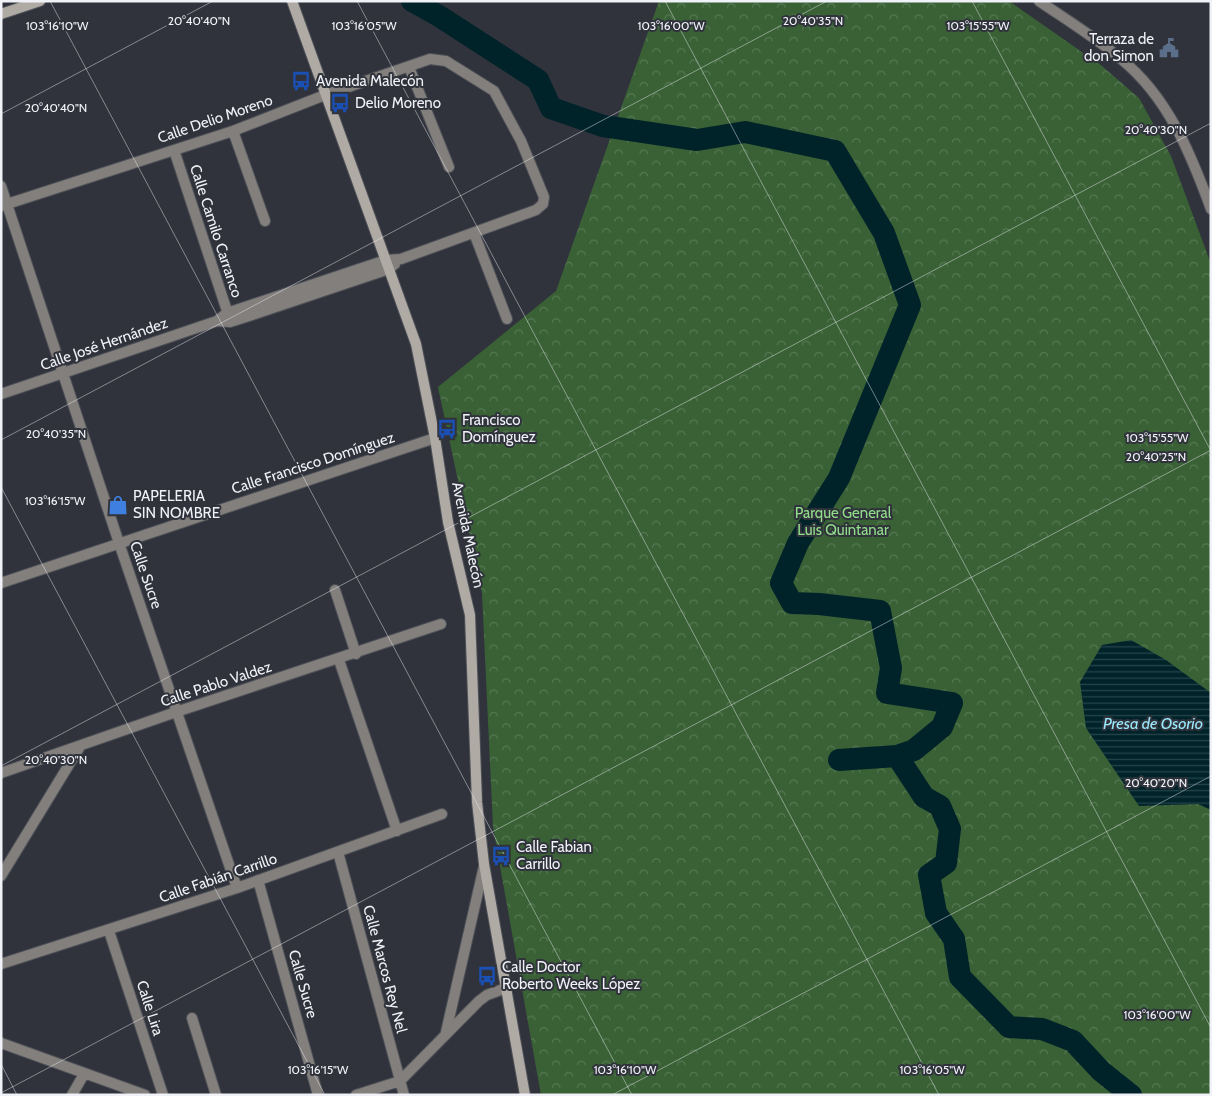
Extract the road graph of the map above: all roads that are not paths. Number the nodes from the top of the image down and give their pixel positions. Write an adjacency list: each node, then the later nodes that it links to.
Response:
1 (40, 1): 4 (main road)
2 (292, 1): 6 (main road, Avenida Malecón)
3 (1040, 1): 13 (street)
4 (1, 14)
5 (409, 67): 6 (street, Calle Delio Moreno); 8 (street, Calle Delio Moreno); 10 (street)
6 (324, 96): 7 (street, Calle Delio Moreno); 16 (main road, Avenida Malecón)
7 (234, 131): 9 (street, Calle Delio Moreno); 14 (street)
8 (521, 141): 15 (street, Calle José Hernández)
9 (174, 150): 12 (street, Calle Delio Moreno); 17 (street, Calle Camilo Carranco)
10 (449, 167)
11 (1, 186): 12 (street, Calle Sucre)
12 (4, 204): 19 (street, Calle Sucre)
13 (1211, 209)
14 (265, 221)
15 (474, 233): 16 (street, Calle José Hernández); 18 (street)
16 (388, 265): 17 (street, Calle José Hernández); 21 (main road, Avenida Malecón)
17 (229, 317): 19 (street, Calle José Hernández)
18 (507, 319)
19 (63, 374): 20 (street, Calle José Hernández); 22 (street, Calle Sucre)
20 (1, 394)
21 (435, 438): 22 (street, Calle Francisco Domínguez); 34 (main road, Avenida Malecón)
22 (119, 543): 23 (street, Calle Francisco Domínguez); 28 (street, Calle Sucre)
23 (1, 583)
24 (335, 590): 26 (street)
25 (440, 624): 26 (street, Calle Pablo Valdez)
26 (356, 654): 27 (street, Calle Pablo Valdez)
27 (339, 660): 28 (street, Calle Pablo Valdez); 32 (street)
28 (176, 712): 29 (street, Calle Pablo Valdez); 37 (street, Calle Sucre)
29 (81, 745): 30 (street, Calle Pablo Valdez); 35 (street)
30 (1, 773)
31 (442, 814): 32 (street, Calle Fabián Carrillo)
32 (397, 830): 33 (street, Calle Fabián Carrillo)
33 (338, 852): 36 (street, Calle Fabián Carrillo); 45 (street, Calle Marcos Rey Nel)
34 (484, 864): 40 (main road, Avenida Malecón); 42 (street)
35 (1, 876)
36 (258, 880): 37 (street, Calle Fabián Carrillo); 50 (street, Calle Sucre)
37 (237, 888): 38 (street, Calle Fabián Carrillo)
38 (109, 931): 39 (street, Calle Fabián Carrillo); 48 (street, Calle Lira)
39 (1, 964)
40 (506, 988): 42 (street); 53 (main road, Avenida Malecón)
41 (192, 1018): 49 (street)
42 (446, 1033): 45 (street)
43 (1, 1043): 44 (street)
44 (84, 1074): 46 (street); 47 (street)
45 (400, 1081): 51 (street); 52 (street, Calle Marcos Rey Nel)
46 (72, 1095)
47 (145, 1095)
48 (163, 1095)
49 (216, 1095)
50 (318, 1095)
51 (356, 1095)
52 (404, 1095)
53 (525, 1095)

